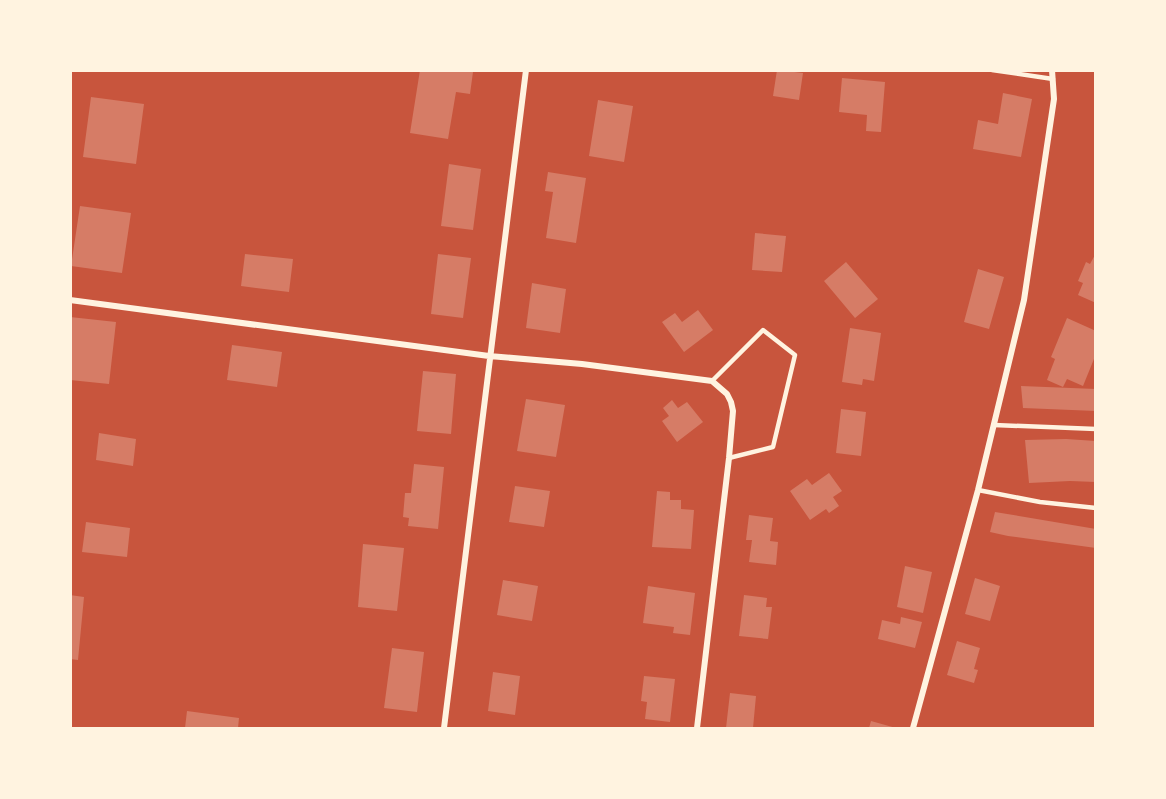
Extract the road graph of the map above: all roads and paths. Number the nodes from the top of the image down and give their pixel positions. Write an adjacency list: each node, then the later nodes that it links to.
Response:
1 (526, 70): 6 (street)
2 (992, 70): 4 (lane)
3 (1052, 70): 4 (street)
4 (1053, 79): 8 (street)
5 (70, 300): 6 (street)
6 (489, 356): 7 (street); 13 (street)
7 (712, 381): 10 (street); 10 (lane)
8 (994, 425): 9 (lane); 11 (street)
9 (1095, 429)
10 (729, 458): 14 (street)
11 (978, 490): 12 (lane); 15 (street)
12 (1095, 508)
13 (444, 729)
14 (697, 729)
15 (913, 729)

